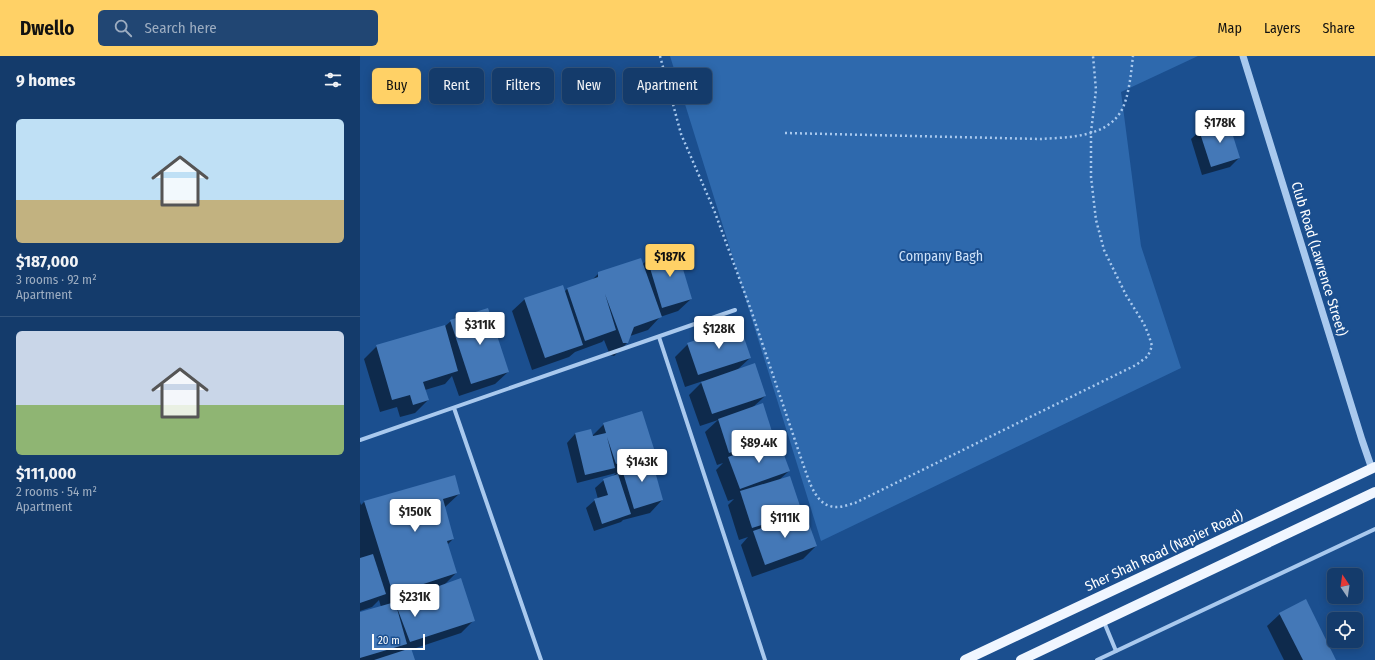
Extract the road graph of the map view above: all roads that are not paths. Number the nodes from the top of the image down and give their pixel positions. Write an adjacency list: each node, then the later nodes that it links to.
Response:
1 (1243, 56): 6 (street, Club Road (Lawrence Street))
2 (736, 310): 3 (street)
3 (659, 337): 4 (street); 12 (street)
4 (454, 408): 5 (street); 11 (street)
5 (360, 440)
6 (1374, 468): 13 (main road, Sher Shah Road (Napier Road))
7 (1375, 492): 9 (main road)
8 (1375, 529): 10 (street)
9 (1104, 621): 10 (street); 14 (main road)
10 (1116, 651): 15 (street)
11 (541, 660)
12 (765, 660)
13 (965, 660)
14 (1021, 660)
15 (1097, 660)

